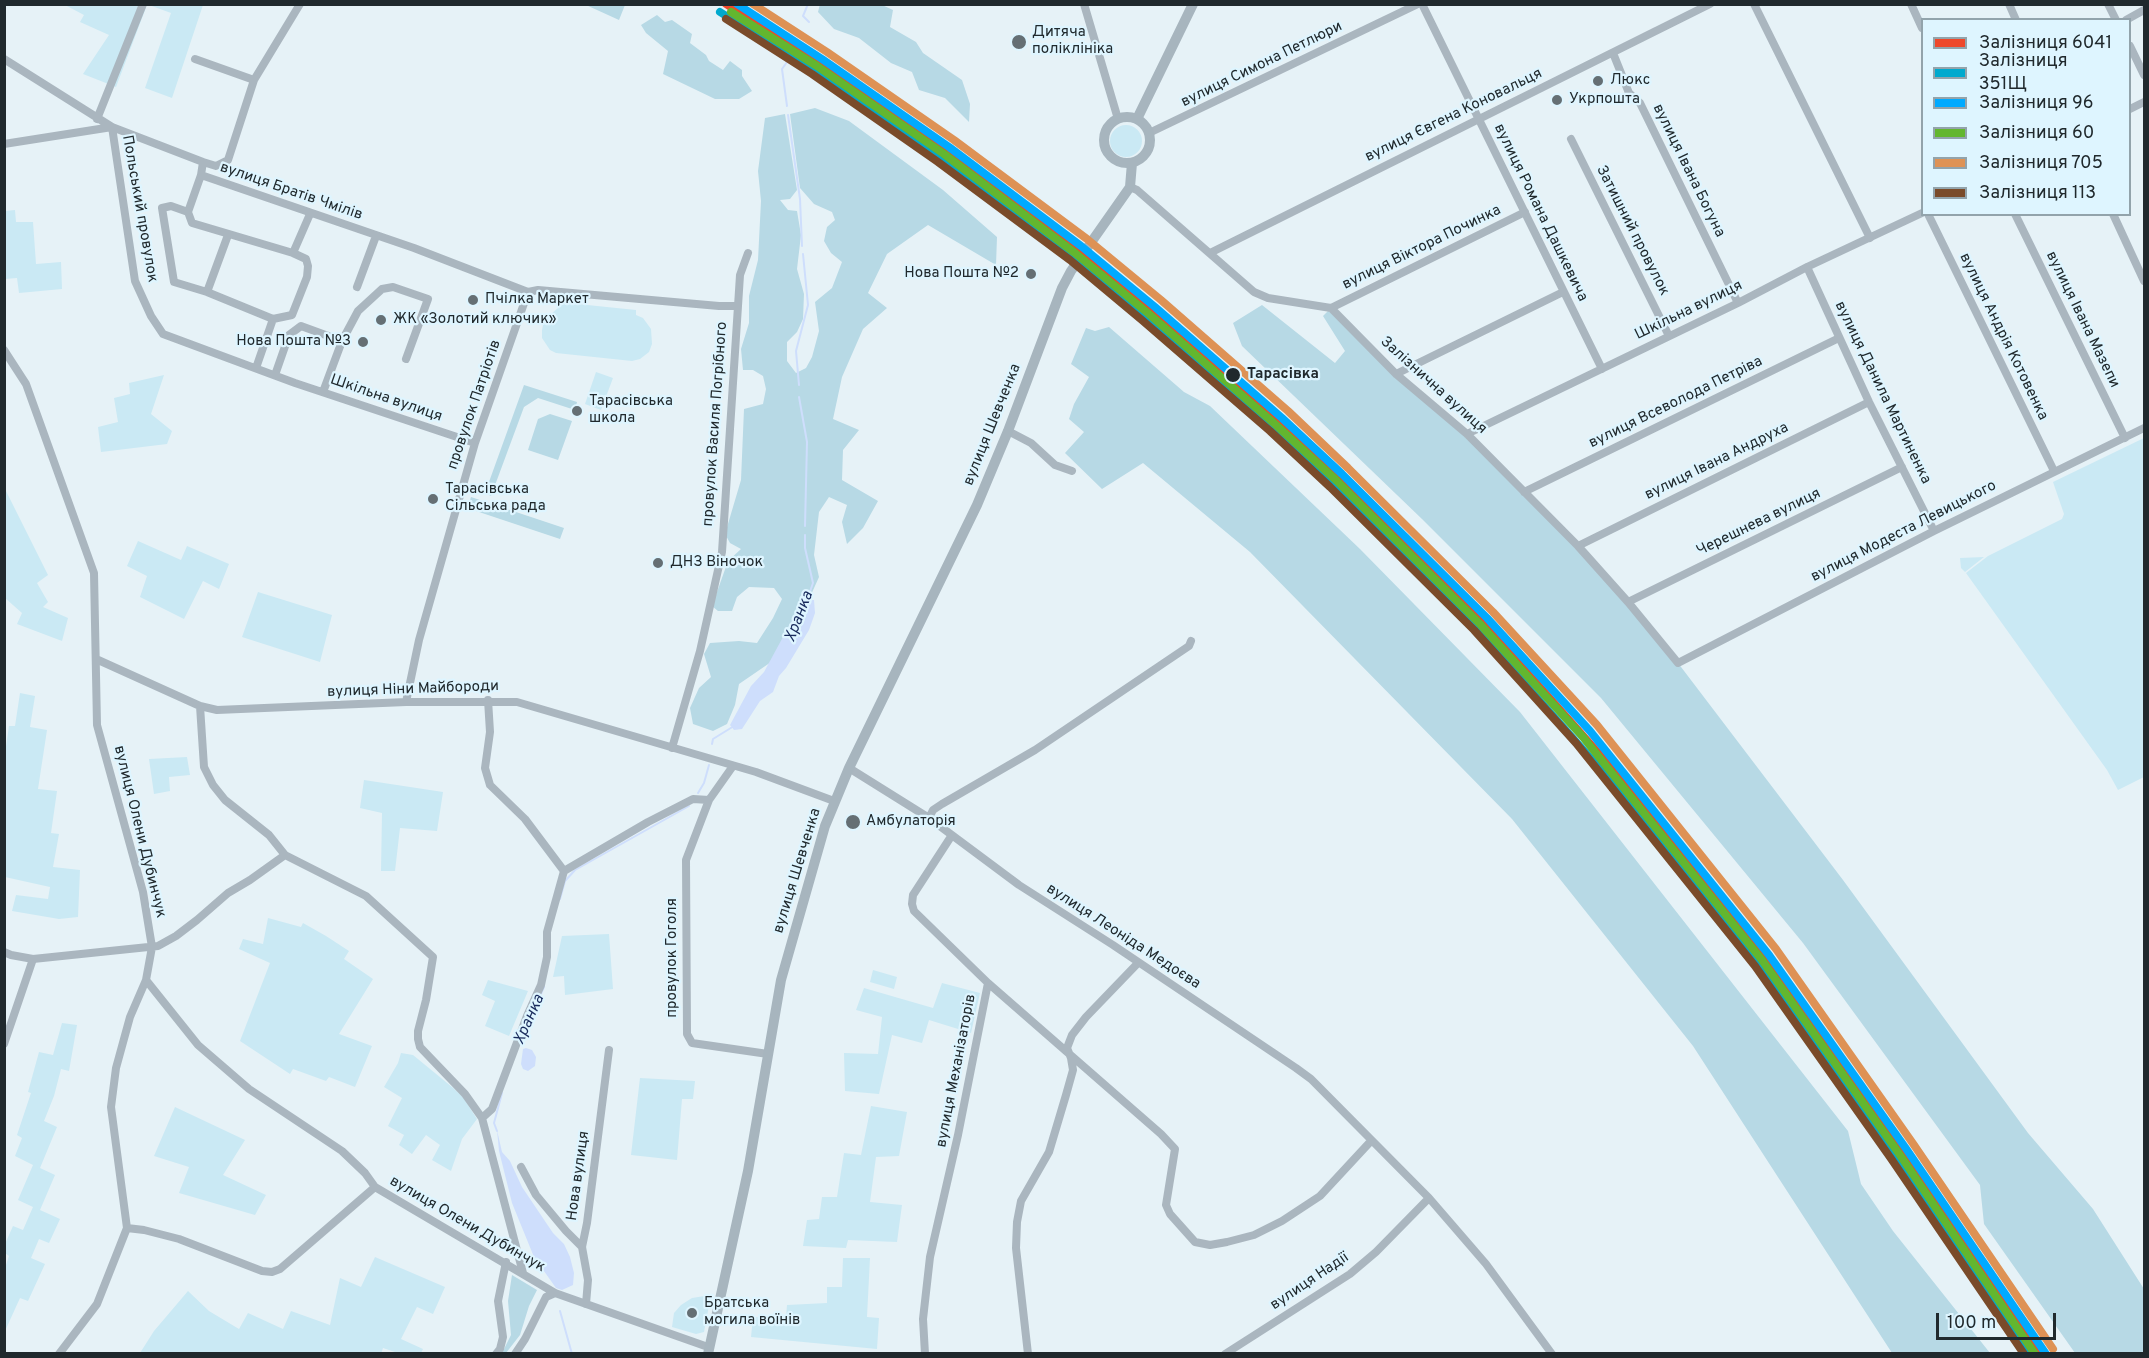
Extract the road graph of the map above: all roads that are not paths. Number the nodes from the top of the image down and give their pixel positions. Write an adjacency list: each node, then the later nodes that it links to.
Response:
1 (143, 4): 24 (street)
2 (300, 4): 21 (street)
3 (1084, 4): 25 (street)
4 (1192, 4): 26 (main road)
5 (1420, 4): 27 (street, вулиця Романа Дашкевича); 29 (street, вулиця Симона Петлюри)
6 (1710, 4): 17 (street, вулиця Євгена Коновальця)
7 (1754, 4): 45 (street)
8 (1911, 4): 15 (street)
9 (2008, 4): 12 (street)
10 (2108, 4): 13 (street)
11 (2145, 10): 14 (street)
12 (2015, 18)
13 (2115, 18)
14 (2130, 18)
15 (1921, 24)
16 (2131, 48): 20 (street)
17 (1613, 53): 27 (street, вулиця Євгена Коновальця); 55 (street, вулиця Івана Богуна)
18 (4, 59): 24 (street, вулиця Братів Чмілів)
19 (195, 59): 21 (street)
20 (2145, 75)
21 (254, 80): 32 (street)
22 (2145, 102): 23 (street)
23 (2131, 109)
24 (98, 119): 28 (street, вулиця Братів Чмілів)
25 (1118, 119): 26 (main road); 33 (main road)
26 (1137, 119): 29 (main road)
27 (1478, 120): 37 (street, вулиця Романа Дашкевича); 48 (street, вулиця Євгена Коновальця)
28 (112, 127): 31 (street); 32 (street, вулиця Братів Чмілів); 64 (street, Польський провулок)
29 (1149, 133): 33 (main road)
30 (1571, 139): 59 (street, Затишний провулок)
31 (4, 144)
32 (203, 162): 34 (street, вулиця Братів Чмілів)
33 (1132, 163): 35 (main road)
34 (201, 175): 36 (street); 38 (street, вулиця Братів Чмілів)
35 (1130, 187): 48 (street); 72 (main road, вулиця Шевченка)
36 (188, 212): 43 (street); 52 (street)
37 (1525, 212): 54 (street, вулиця Романа Дашкевича); 57 (street, вулиця Віктора Починка)
38 (310, 214): 44 (street, вулиця Братів Чмілів); 46 (street)
39 (1921, 214): 45 (street, Шкільна вулиця)
40 (1929, 216): 78 (street, вулиця Андрія Котовенка)
41 (2016, 216): 74 (street, вулиця Івана Мазепи)
42 (2114, 216): 50 (street)
43 (228, 235): 46 (street); 52 (street)
44 (376, 236): 51 (street); 53 (street, вулиця Братів Чмілів)
45 (1870, 238): 49 (street, Шкільна вулиця)
46 (293, 253): 58 (street)
47 (748, 253): 56 (street)
48 (1210, 253): 57 (street)
49 (1807, 267): 55 (street, Шкільна вулиця); 60 (street, вулиця Данила Мартиненка)
50 (2145, 281)
51 (357, 287)
52 (207, 292): 58 (street)
53 (528, 292): 56 (street, провулок Василя Погрібного); 75 (street, провулок Патріотів)
54 (1563, 292): 65 (street, вулиця Романа Дашкевича); 66 (street)
55 (1738, 303): 59 (street, Шкільна вулиця)
56 (738, 306): 89 (street, провулок Василя Погрібного)
57 (1331, 308): 66 (street, Залізнична вулиця)
58 (273, 320): 64 (street)
59 (1669, 336): 65 (street, Шкільна вулиця)
60 (1839, 338): 70 (street, вулиця Данила Мартиненка); 79 (street, вулиця Всеволода Петріва)
61 (342, 341): 63 (street); 67 (street); 69 (street)
62 (4, 350): 84 (street, вулиця Олени Дубинчук)
63 (406, 359)
64 (256, 368): 67 (street, Польський провулок)
65 (1602, 369): 73 (street, Шкільна вулиця)
66 (1396, 374): 73 (street, Залізнична вулиця)
67 (275, 375): 68 (street, Польський провулок)
68 (290, 380): 69 (street, Шкільна вулиця)
69 (322, 392): 75 (street, Шкільна вулиця)
70 (1869, 402): 76 (street, вулиця Данила Мартиненка); 81 (street, вулиця Івана Андруха)
71 (2145, 428): 74 (street, вулиця Модеста Левицького)
72 (1008, 431): 77 (street); 91 (main road, вулиця Шевченка)
73 (1467, 434): 79 (street, Залізнична вулиця)
74 (2125, 438): 78 (street, вулиця Модеста Левицького)
75 (474, 443): 87 (street, провулок Патріотів)
76 (1902, 467): 80 (street, вулиця Данила Мартиненка); 82 (street, Черешнева вулиця)
77 (1072, 471)
78 (2054, 471): 80 (street, вулиця Модеста Левицького)
79 (1524, 492): 81 (street, Залізнична вулиця)
80 (1934, 531): 85 (street, вулиця Модеста Левицького)
81 (1578, 546): 82 (street, Залізнична вулиця)
82 (1628, 602): 85 (street, Залізнична вулиця)
83 (1191, 641): 94 (street)
84 (96, 659): 88 (street, вулиця Ніни Майбороди); 98 (street, вулиця Олени Дубинчук)
85 (1678, 663)
86 (488, 700): 87 (street, вулиця Ніни Майбороди); 89 (street, вулиця Ніни Майбороди); 97 (street)
87 (406, 702): 88 (street, вулиця Ніни Майбороди)
88 (200, 706): 96 (street)
89 (672, 748): 90 (street, вулиця Ніни Майбороди)
90 (733, 766): 92 (street); 93 (street, вулиця Ніни Майбороди)
91 (849, 768): 93 (main road, вулиця Шевченка); 94 (street, вулиця Леоніда Медоєва)
92 (709, 800): 97 (street); 106 (street, провулок Гоголя)
93 (834, 801): 106 (main road, вулиця Шевченка)
94 (929, 818): 95 (street, вулиця Леоніда Медоєва)
95 (952, 835): 101 (street, вулиця Леоніда Медоєва); 103 (street, вулиця Механізаторів)
96 (285, 855): 98 (street); 108 (street)
97 (564, 871): 108 (street)
98 (152, 947): 100 (street); 102 (street, вулиця Олени Дубинчук)
99 (4, 952): 100 (street)
100 (33, 958): 104 (street)
101 (1138, 963): 107 (street); 109 (street, вулиця Леоніда Медоєва)
102 (146, 980): 111 (street, вулиця Олени Дубинчук); 113 (street)
103 (988, 983): 107 (street); 123 (street, вулиця Механізаторів)
104 (4, 1044)
105 (609, 1050): 114 (street, Нова вулиця)
106 (768, 1054): 119 (main road, вулиця Шевченка)
107 (1071, 1058): 109 (street); 124 (street)
108 (482, 1118): 116 (street)
109 (1371, 1141): 112 (street, вулиця Леоніда Медоєва)
110 (521, 1167): 114 (street)
111 (375, 1187): 113 (street); 115 (street, вулиця Олени Дубинчук)
112 (1429, 1198): 125 (street, вулиця Надії); 126 (street, вулиця Леоніда Медоєва)
113 (127, 1228): 120 (street)
114 (582, 1247): 118 (street, Нова вулиця)
115 (506, 1262): 116 (street, вулиця Олени Дубинчук); 121 (street)
116 (523, 1273): 117 (street, вулиця Олени Дубинчук)
117 (555, 1293): 118 (street, вулиця Олени Дубинчук); 122 (street)
118 (586, 1304): 119 (street, вулиця Олени Дубинчук)
119 (708, 1350)
120 (59, 1353)
121 (496, 1353)
122 (515, 1353)
123 (925, 1353)
124 (1028, 1353)
125 (1225, 1353)
126 (1552, 1353)

